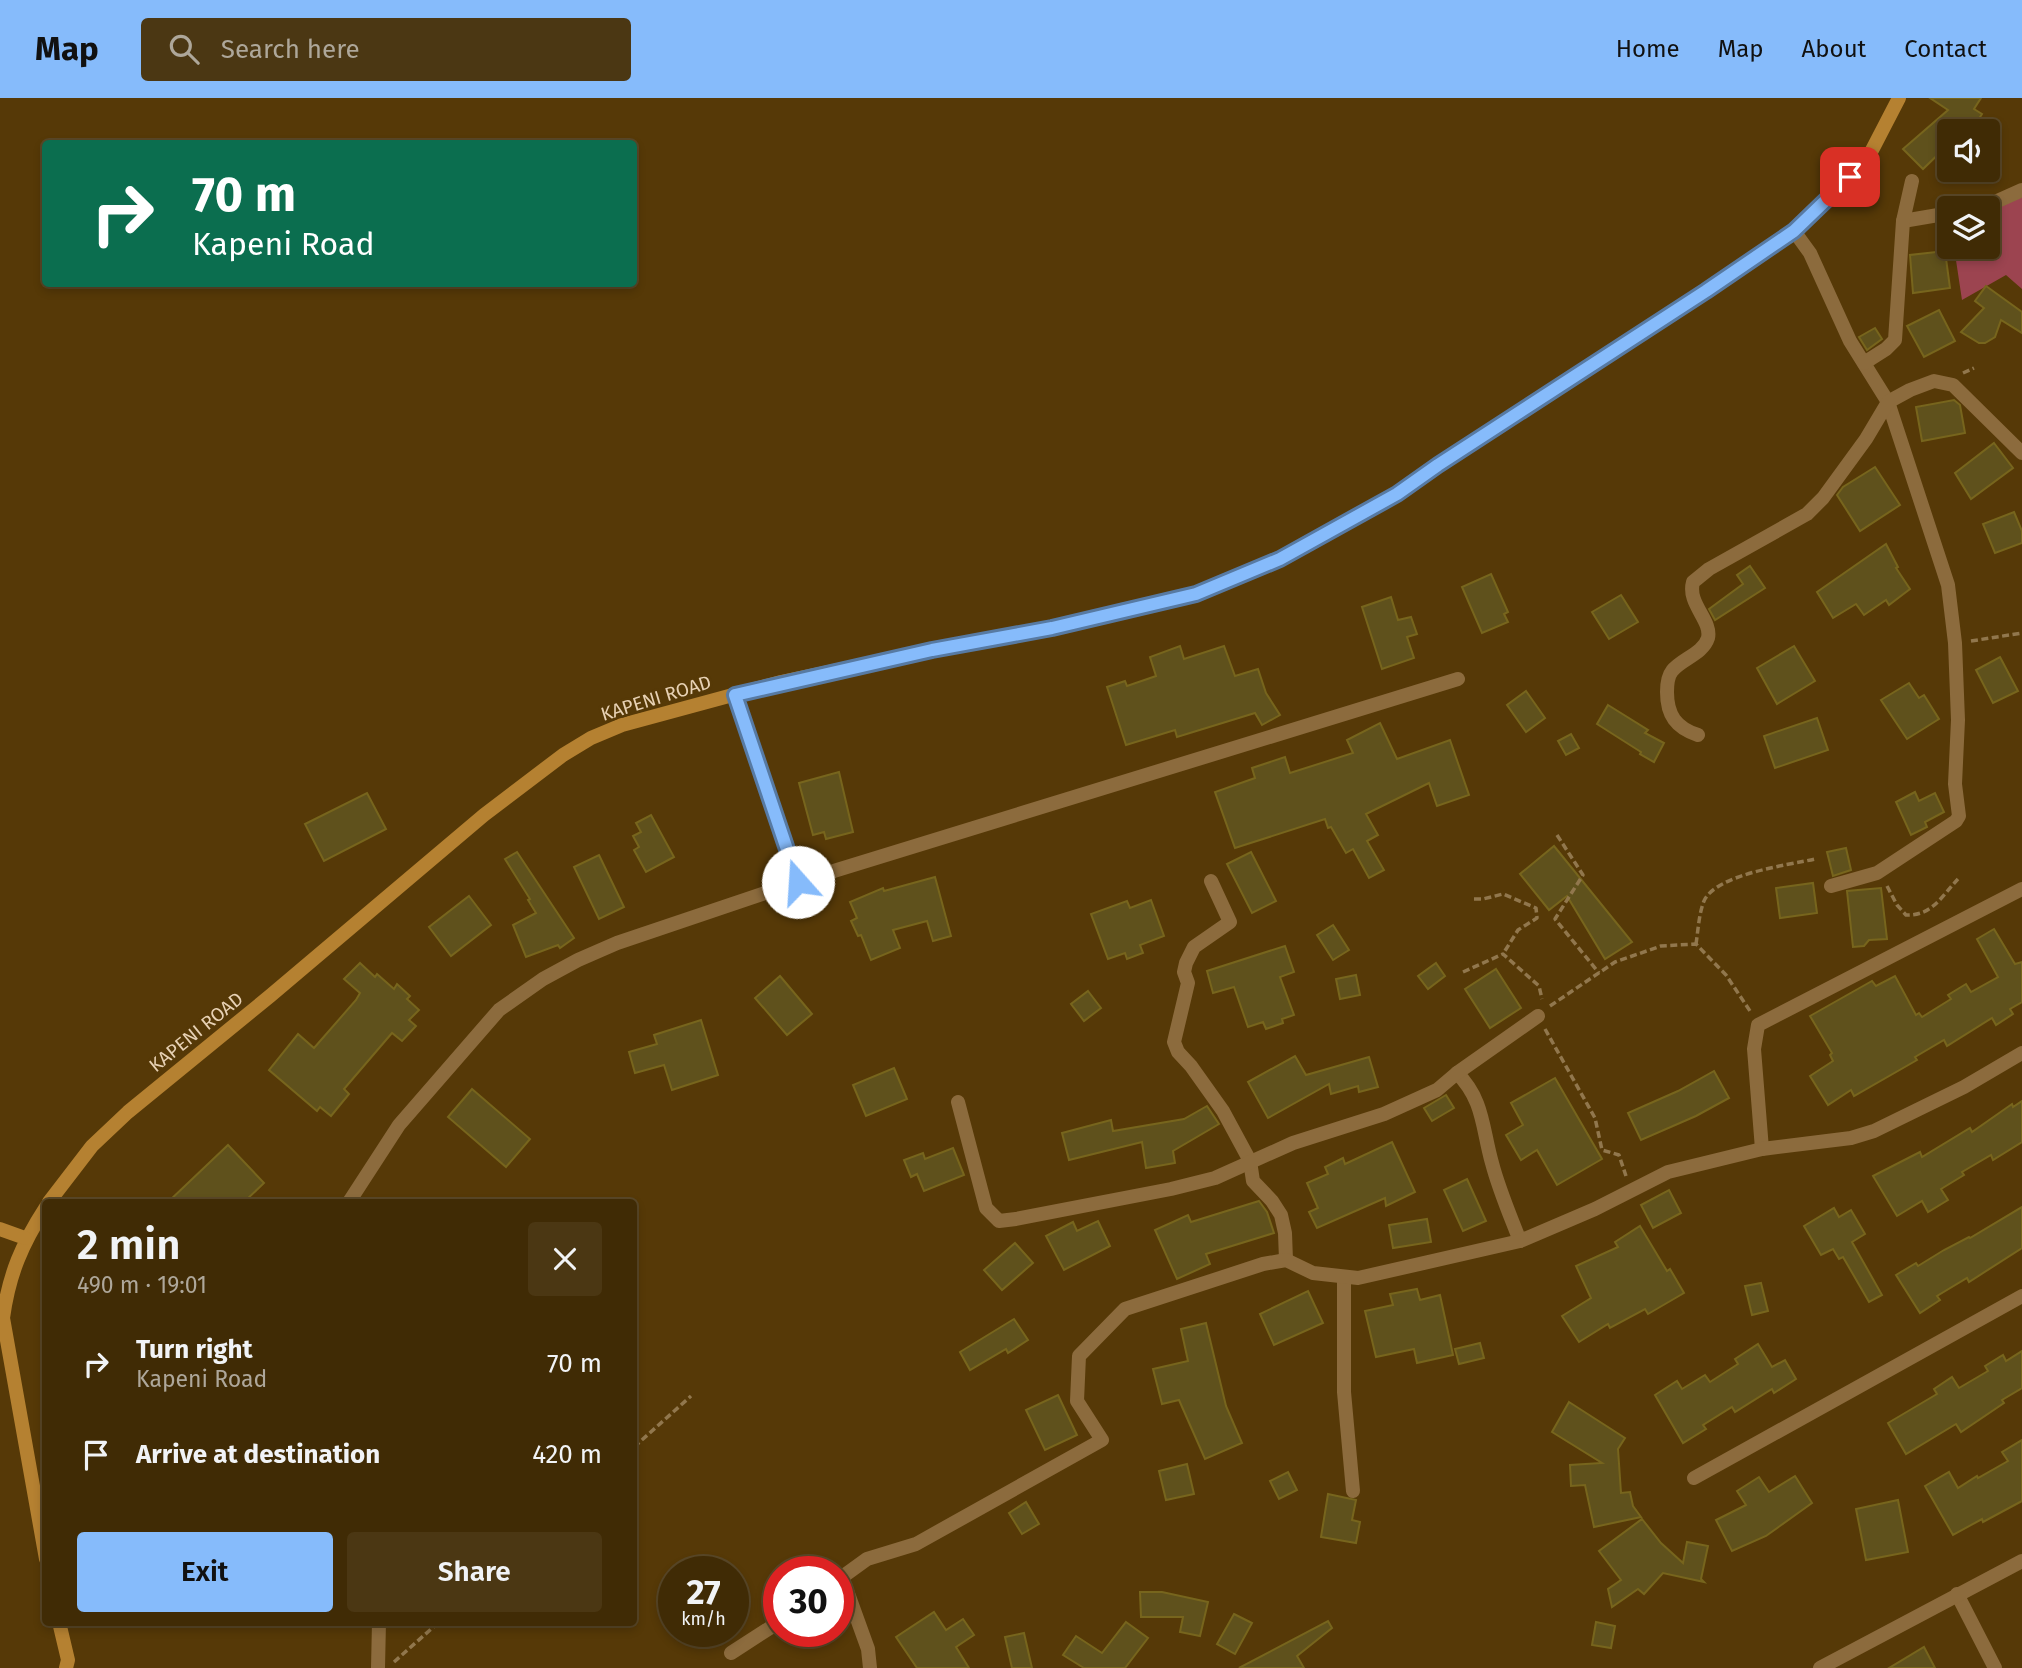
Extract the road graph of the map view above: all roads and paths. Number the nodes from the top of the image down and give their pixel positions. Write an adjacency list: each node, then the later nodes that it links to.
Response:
1 (1899, 98): 7 (main road, KAPENI ROAD)
2 (1912, 181): 6 (street)
3 (2022, 190): 4 (street)
4 (2000, 200)
5 (1937, 215): 6 (street)
6 (1903, 221): 8 (street)
7 (1794, 231): 8 (street); 14 (main road, KAPENI ROAD)
8 (1864, 363): 9 (street)
9 (1888, 402): 10 (street); 12 (street); 15 (street)
10 (2022, 453)
11 (2022, 633): 12 (path)
12 (1955, 643): 18 (street)
13 (1458, 679): 21 (street)
14 (735, 695): 21 (street); 37 (main road, KAPENI ROAD)
15 (1698, 735)
16 (1557, 835): 28 (path)
17 (1815, 859): 25 (path)
18 (1877, 873): 19 (path); 22 (street)
19 (1958, 879)
20 (1211, 881): 35 (street)
21 (798, 882): 38 (street)
22 (1831, 886)
23 (2022, 889): 30 (street)
24 (1474, 899): 26 (path)
25 (1696, 944): 28 (path); 30 (path)
26 (1503, 954): 27 (path); 29 (path)
27 (1463, 972)
28 (1599, 973): 29 (path)
29 (1538, 1016): 32 (street); 36 (path)
30 (1758, 1025): 34 (street)
31 (2022, 1053): 34 (street)
32 (1457, 1073): 35 (street); 42 (street)
33 (958, 1102): 35 (street)
34 (1762, 1149): 36 (street)
35 (1250, 1161): 43 (street)
36 (1631, 1190): 42 (street)
37 (51, 1199)
38 (351, 1199)
39 (42, 1214): 41 (main road)
40 (0, 1229): 41 (main road)
41 (25, 1238): 50 (main road)
42 (1520, 1241): 44 (street)
43 (1286, 1260): 44 (street); 52 (street)
44 (1343, 1278): 49 (street)
45 (2022, 1296): 48 (street)
46 (691, 1396): 47 (path)
47 (637, 1444)
48 (1694, 1478)
49 (1353, 1491)
50 (42, 1531)
51 (2022, 1561): 53 (street)
52 (854, 1568)
53 (1957, 1594): 64 (street); 65 (street)
54 (854, 1614): 63 (street)
55 (60, 1626): 60 (main road)
56 (379, 1626): 61 (street)
57 (434, 1626): 62 (path)
58 (763, 1632): 59 (street)
59 (731, 1653)
60 (66, 1668)
61 (378, 1668)
62 (387, 1668)
63 (870, 1668)
64 (1821, 1668)
65 (1995, 1668)

